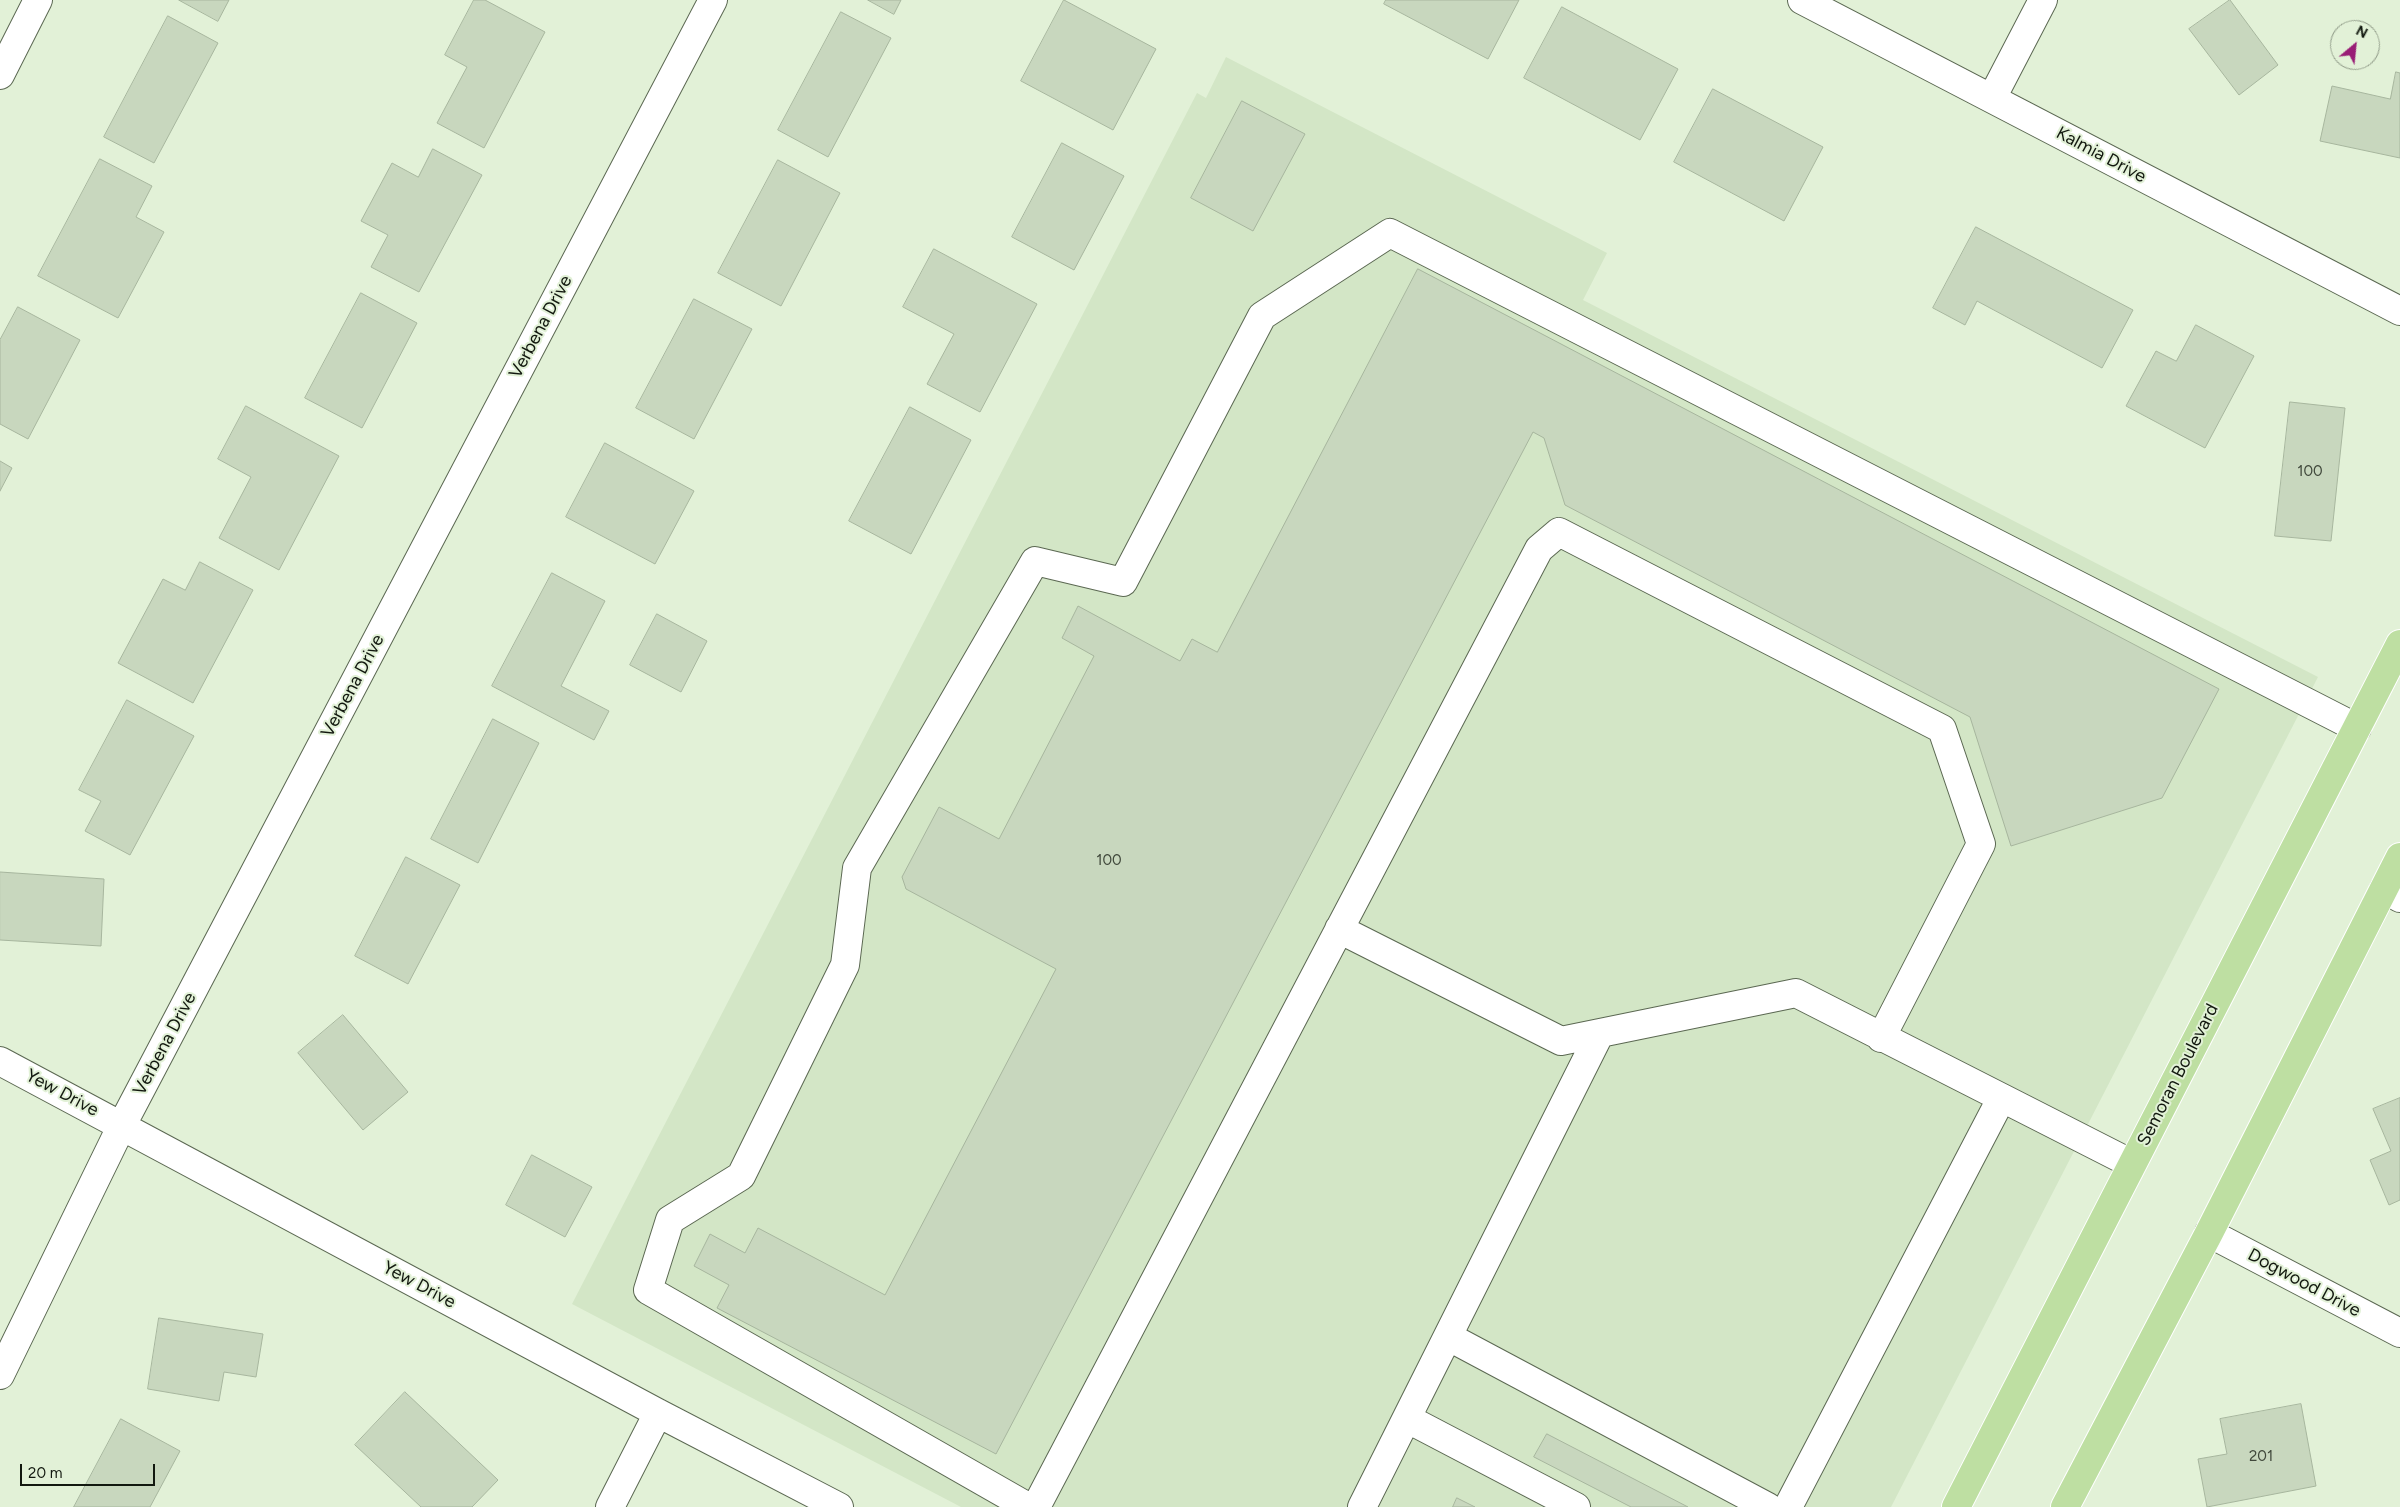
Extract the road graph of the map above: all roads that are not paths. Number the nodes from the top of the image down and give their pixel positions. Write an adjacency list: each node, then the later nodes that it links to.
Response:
1 (38, 0): 5 (street)
2 (713, 0): 17 (street, Verbena Drive)
3 (1802, 0): 6 (street, Kalmia Drive)
4 (2043, 0): 6 (street)
5 (0, 75)
6 (1992, 98): 7 (street, Kalmia Drive)
7 (2400, 311)
8 (2400, 644): 9 (main road, Semoran Boulevard)
9 (2357, 728): 18 (main road, Semoran Boulevard); 27 (street)
10 (2400, 857): 11 (main road)
11 (2392, 893): 19 (main road)
12 (1339, 929): 13 (street); 14 (street); 28 (street)
13 (1600, 1033): 14 (street); 21 (street)
14 (1881, 1038): 16 (street)
15 (0, 1061): 17 (street, Yew Drive)
16 (2001, 1098): 18 (street); 32 (street)
17 (122, 1125): 22 (street, Verbena Drive); 23 (street, Yew Drive)
18 (2132, 1164): 33 (main road, Semoran Boulevard)
19 (2208, 1233): 20 (street, Dogwood Drive); 34 (main road)
20 (2400, 1333)
21 (1449, 1337): 24 (street); 31 (street)
22 (0, 1375)
23 (658, 1413): 25 (street); 26 (street, Yew Drive)
24 (1408, 1419): 29 (street); 30 (street)
25 (610, 1507)
26 (839, 1507)
27 (1028, 1507)
28 (1036, 1507)
29 (1362, 1507)
30 (1576, 1507)
31 (1768, 1507)
32 (1788, 1507)
33 (1956, 1507)
34 (2065, 1507)

